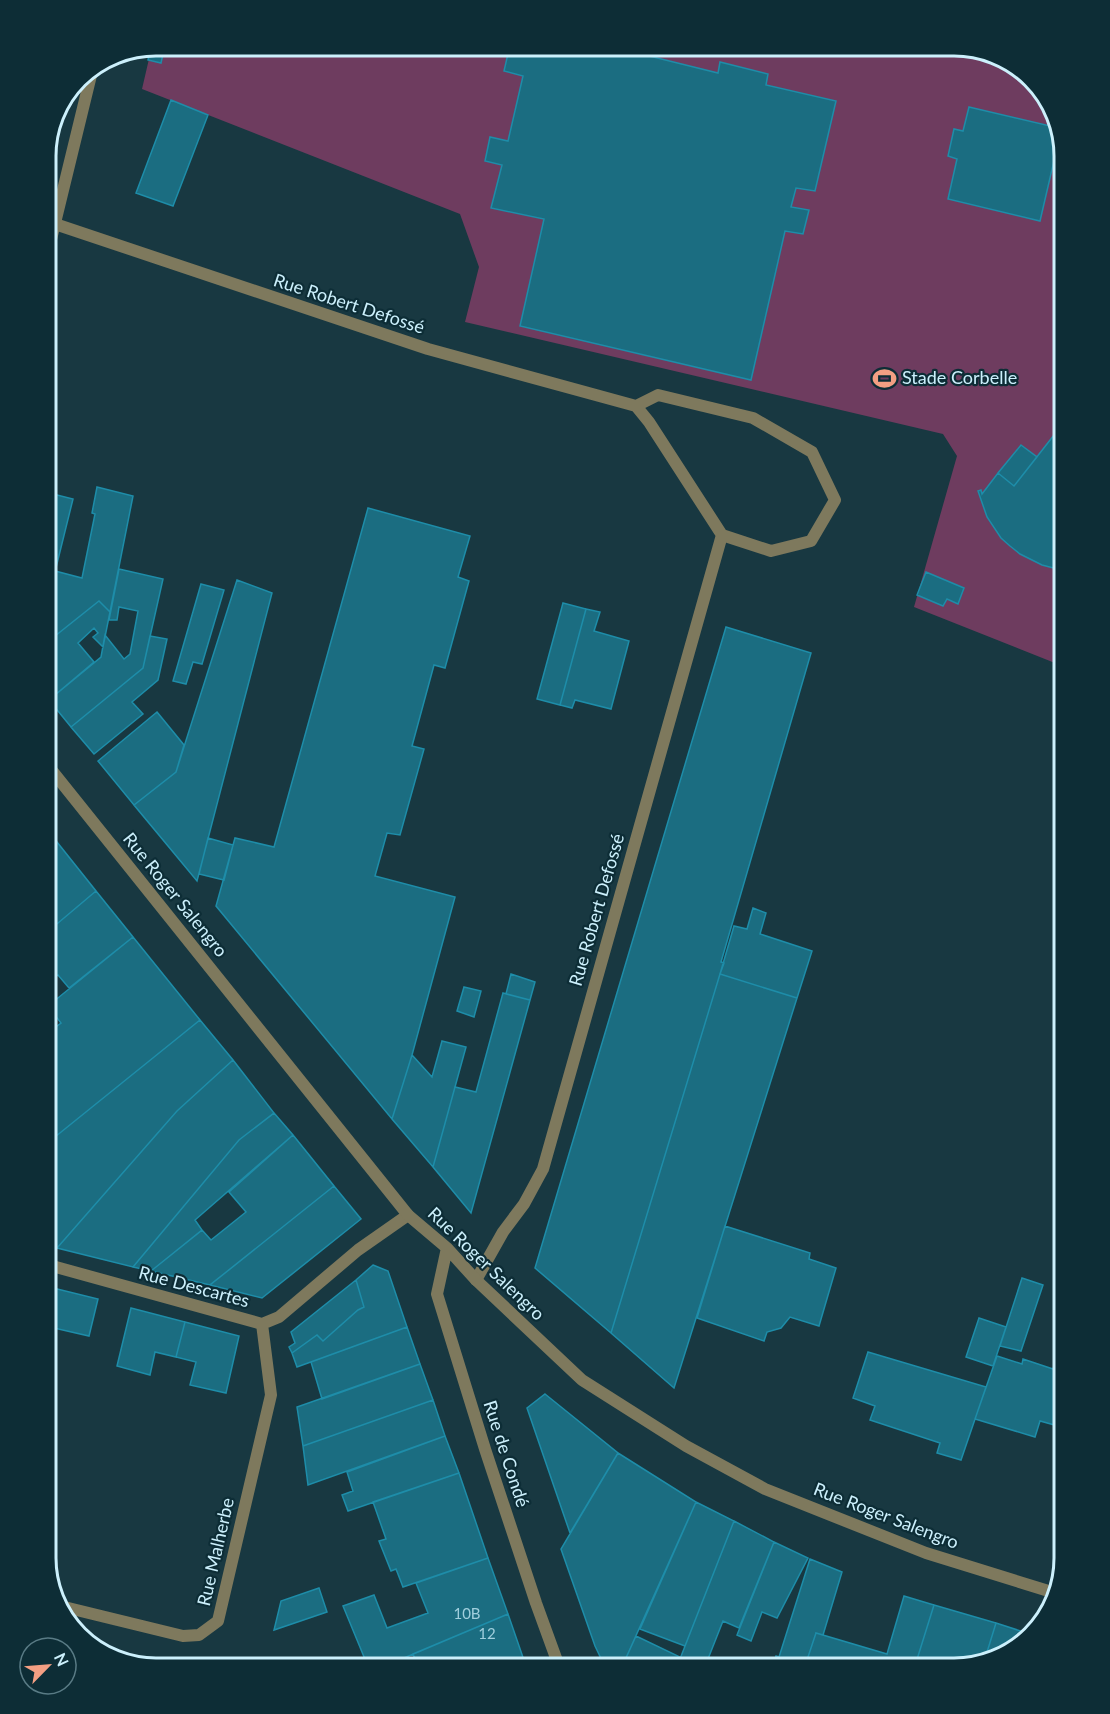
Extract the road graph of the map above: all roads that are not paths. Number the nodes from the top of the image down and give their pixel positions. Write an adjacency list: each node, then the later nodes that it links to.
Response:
1 (90, 80): 2 (street)
2 (56, 225): 3 (street, Rue Robert Defossé)
3 (636, 406): 4 (street); 4 (street)
4 (722, 535): 9 (street, Rue Robert Defossé)
5 (56, 776): 6 (street, Rue Roger Salengro)
6 (408, 1215): 7 (street, Rue Roger Salengro); 10 (street, Rue Descartes)
7 (447, 1248): 9 (street, Rue Roger Salengro); 13 (street, Rue de Condé)
8 (56, 1267): 10 (street, Rue Descartes)
9 (476, 1280): 11 (street, Rue Roger Salengro)
10 (262, 1324): 12 (street, Rue Malherbe)
11 (1049, 1591)
12 (69, 1608)
13 (556, 1658)

